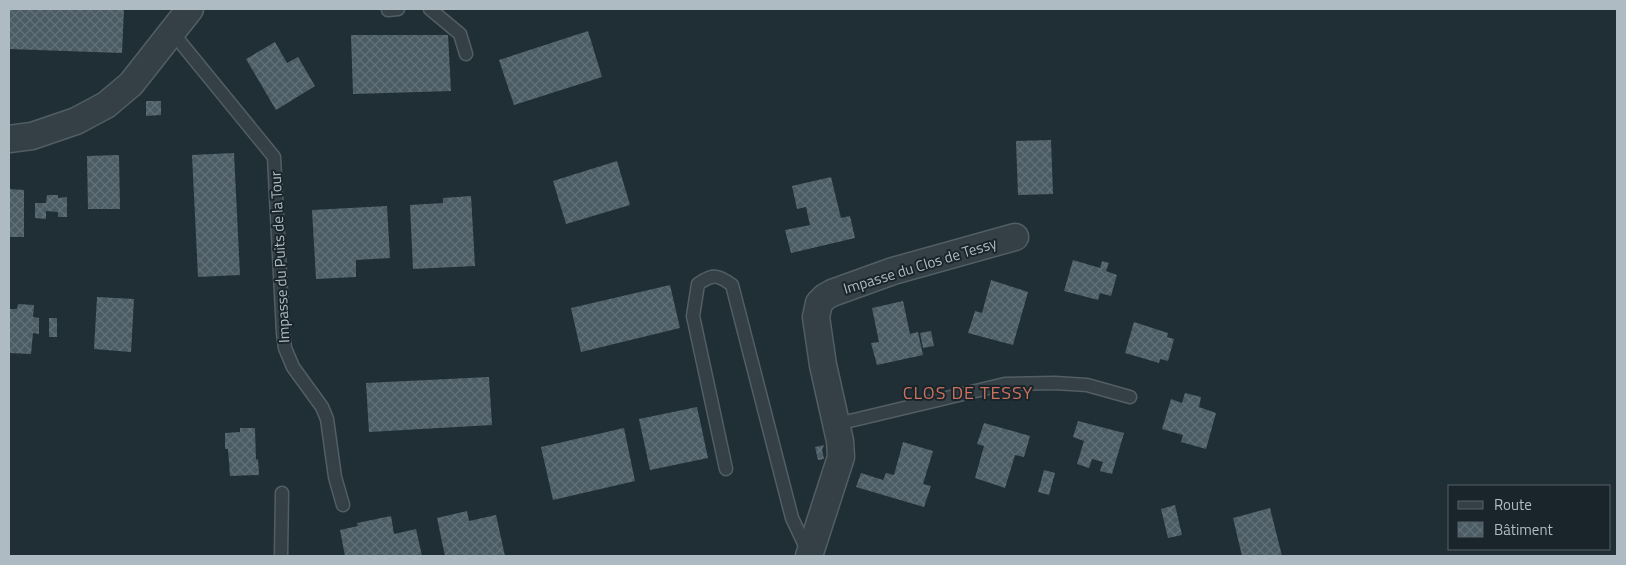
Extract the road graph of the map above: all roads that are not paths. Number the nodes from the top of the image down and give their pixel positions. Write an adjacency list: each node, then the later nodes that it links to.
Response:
1 (190, 9): 5 (street)
2 (388, 9): 3 (lane)
3 (398, 9)
4 (430, 9): 6 (lane)
5 (172, 32): 7 (street); 13 (lane, Impasse du Puits de la Tour)
6 (466, 54)
7 (9, 139)
8 (1015, 237): 10 (street, Impasse du Clos de Tessy)
9 (1130, 397): 10 (lane)
10 (837, 424): 15 (street, Impasse du Clos de Tessy)
11 (726, 469): 15 (lane)
12 (282, 493): 14 (lane)
13 (344, 506)
14 (281, 556)
15 (810, 556)

